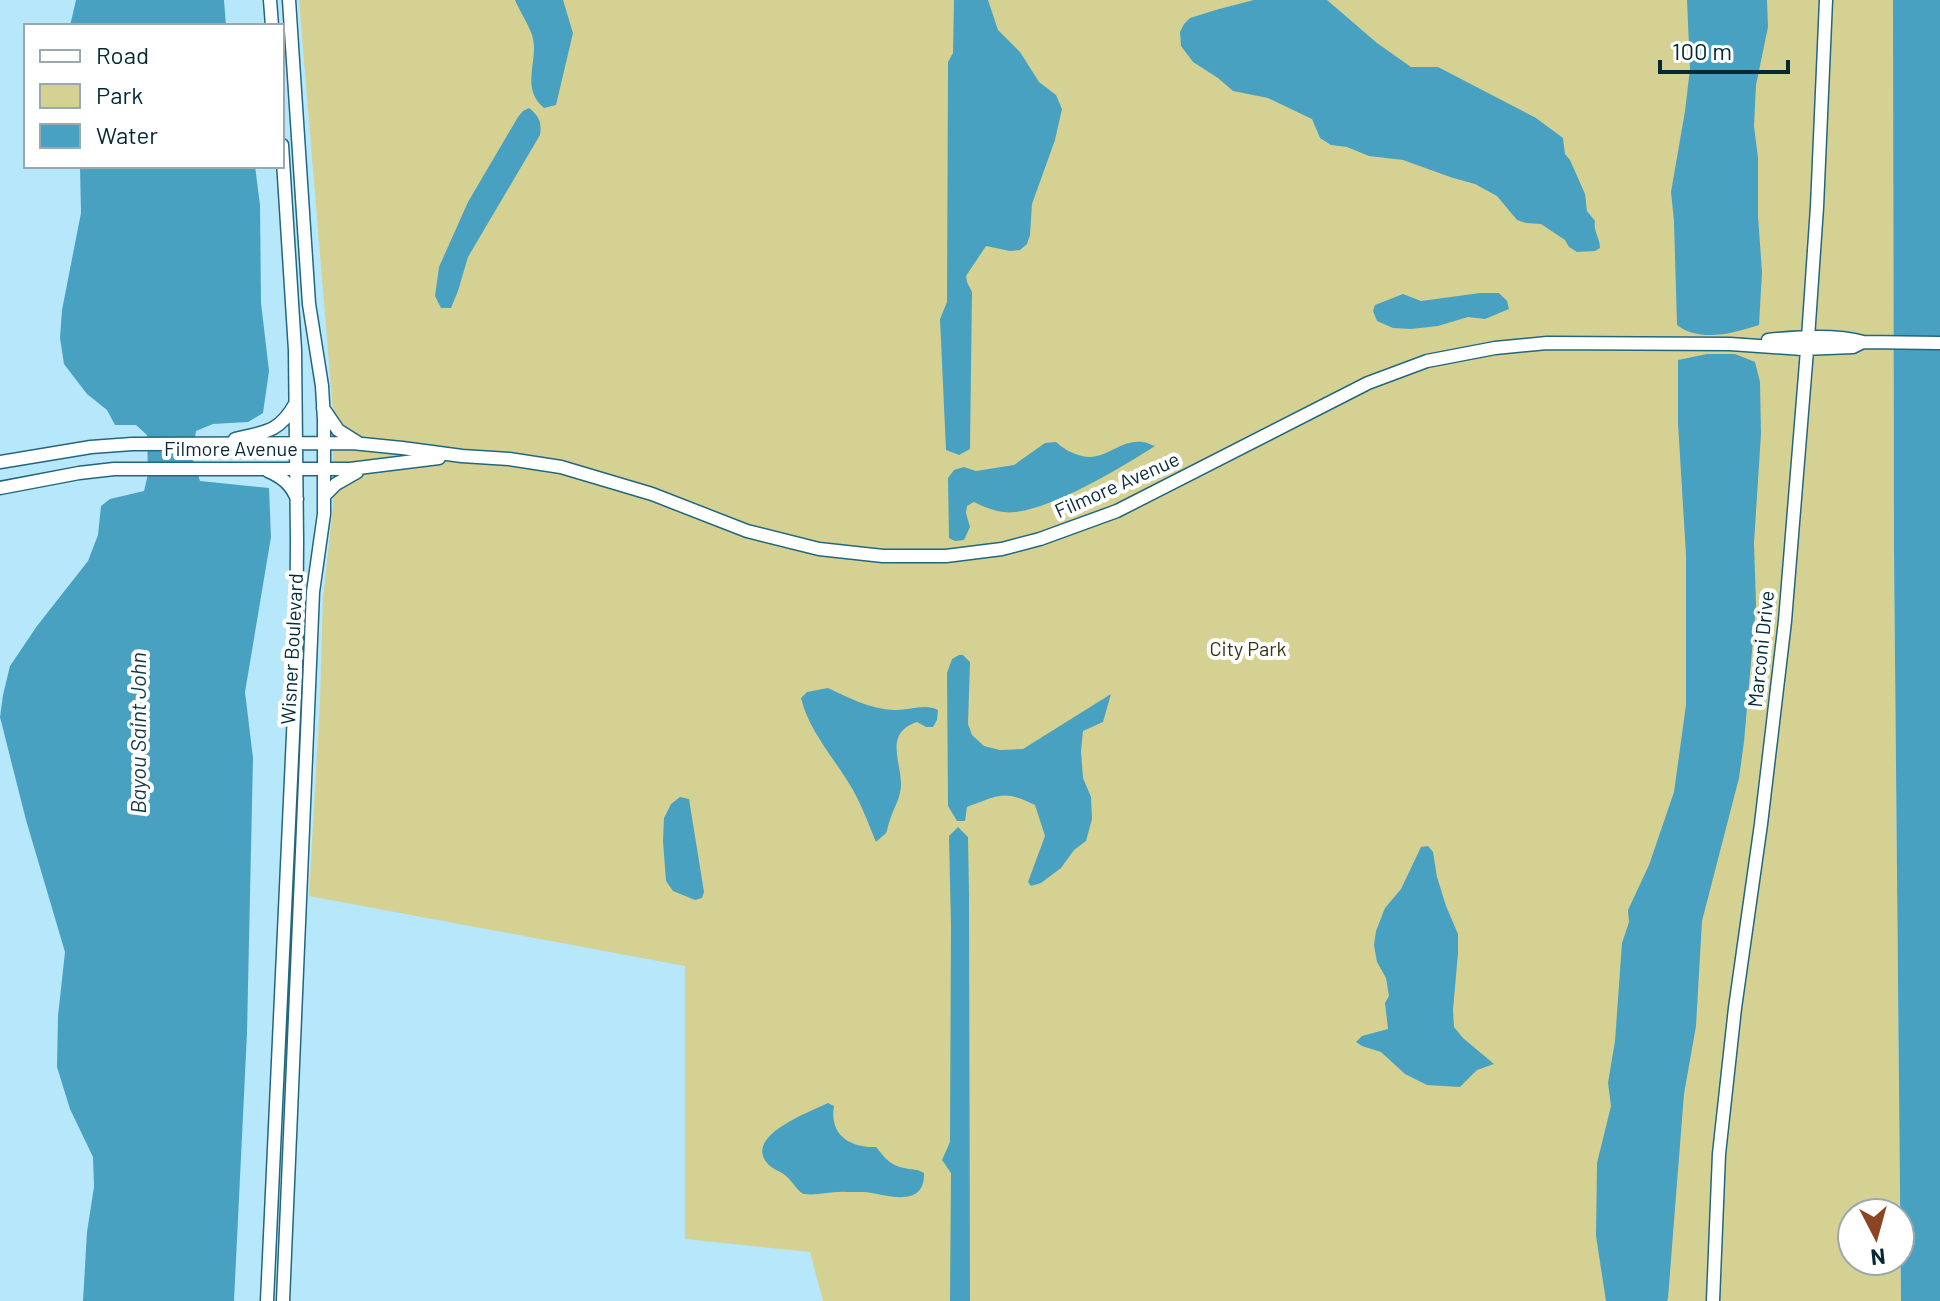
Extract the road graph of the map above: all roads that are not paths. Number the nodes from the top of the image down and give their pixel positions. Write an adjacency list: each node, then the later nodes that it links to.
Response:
1 (270, 0): 4 (street)
2 (289, 0): 9 (street, Wisner Boulevard)
3 (1826, 0): 6 (street, Marconi Drive)
4 (272, 24)
5 (284, 168): 8 (street, Wisner Boulevard)
6 (1808, 343): 7 (street, Filmore Avenue); 14 (street, Filmore Avenue); 25 (street, Marconi Drive)
7 (1940, 343)
8 (297, 402): 10 (street); 12 (street, Wisner Boulevard)
9 (323, 408): 11 (street, Wisner Boulevard); 13 (street)
10 (216, 443): 12 (street, Filmore Avenue); 15 (street, Filmore Avenue)
11 (324, 443): 12 (street, Filmore Avenue); 13 (street, Filmore Avenue); 18 (street, Wisner Boulevard)
12 (297, 444): 19 (street, Wisner Boulevard)
13 (360, 444): 14 (street, Filmore Avenue)
14 (462, 456): 16 (street, Filmore Avenue)
15 (0, 462)
16 (366, 466): 18 (street, Filmore Avenue); 21 (street)
17 (265, 469): 19 (street, Filmore Avenue); 20 (street, Filmore Avenue); 22 (street)
18 (324, 469): 19 (street, Filmore Avenue); 21 (street, Wisner Boulevard)
19 (297, 470): 22 (street, Wisner Boulevard)
20 (0, 488)
21 (324, 496): 24 (street, Wisner Boulevard)
22 (297, 500): 23 (street, Wisner Boulevard)
23 (267, 1301)
24 (283, 1301)
25 (1713, 1301)

